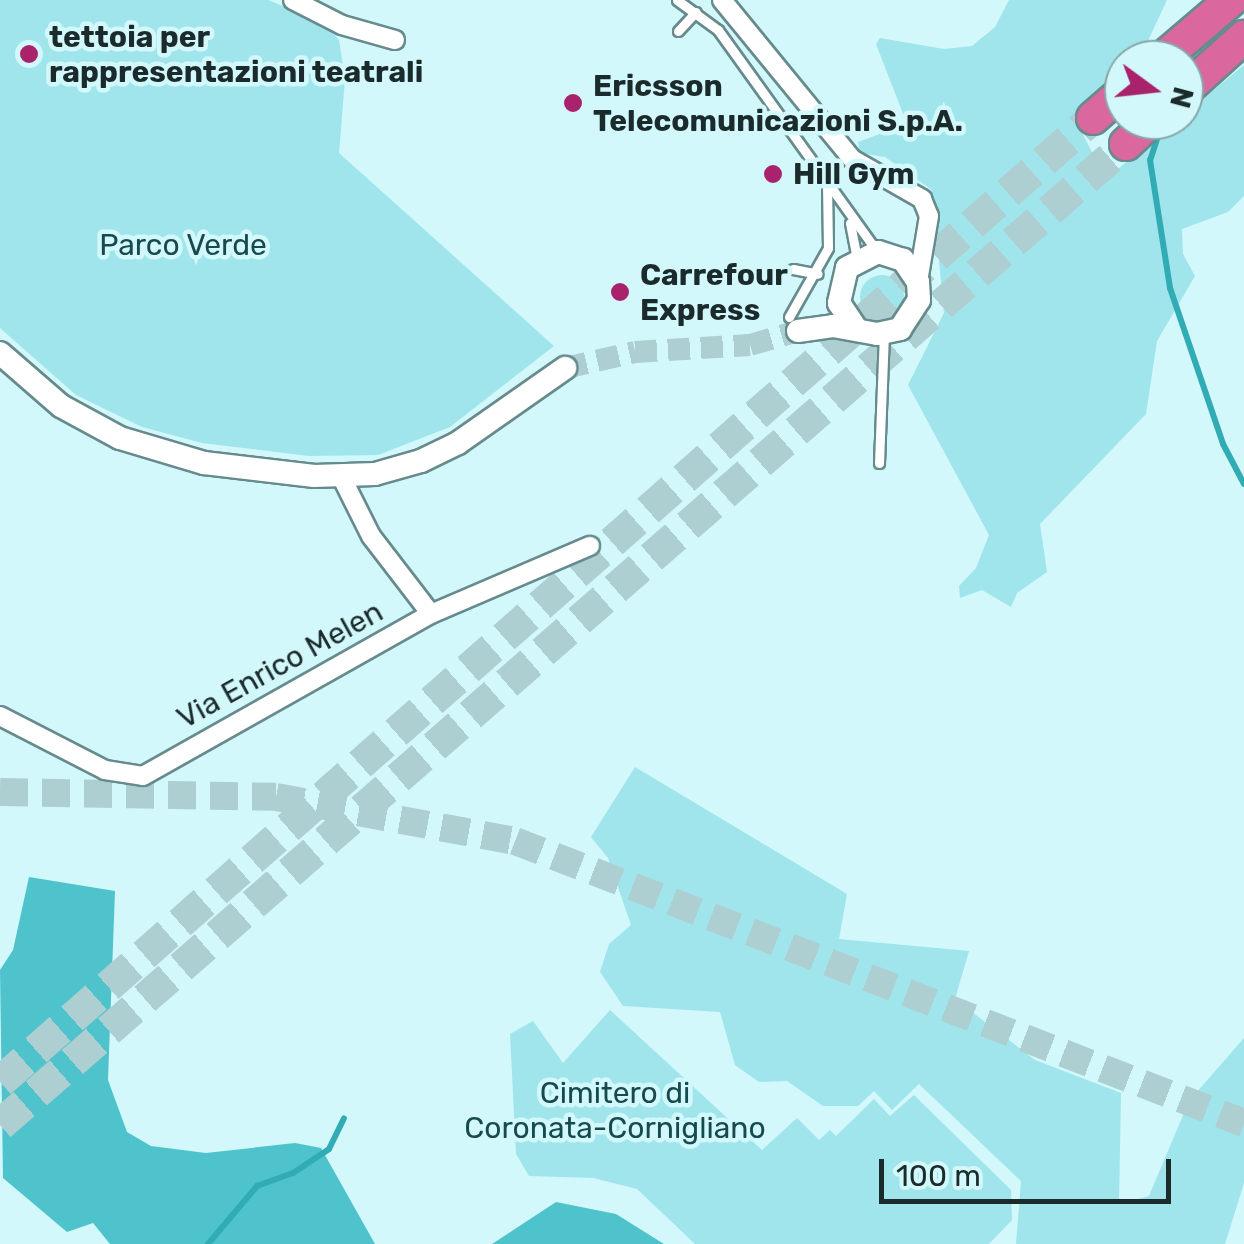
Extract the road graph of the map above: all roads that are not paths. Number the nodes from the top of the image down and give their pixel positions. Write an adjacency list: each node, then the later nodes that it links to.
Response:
1 (293, 0): 8 (street)
2 (677, 0): 5 (lane)
3 (722, 0): 17 (street)
4 (1231, 0): 9 (highway)
5 (696, 12): 6 (lane); 15 (lane)
6 (678, 31)
7 (1244, 37): 10 (highway)
8 (395, 40)
9 (1184, 40)
10 (1204, 73)
11 (1104, 108): 12 (highway)
12 (1092, 118)
13 (1130, 140): 14 (highway)
14 (1126, 144)
15 (826, 179): 16 (lane); 21 (lane)
16 (848, 216): 18 (lane); 18 (lane)
17 (927, 226): 19 (street); 22 (street)
18 (868, 255): 19 (street); 23 (street)
19 (904, 260): 22 (street)
20 (793, 269): 21 (lane)
21 (818, 274): 24 (lane)
22 (918, 282): 26 (street)
23 (838, 296): 25 (street); 25 (street)
24 (789, 316)
25 (854, 327): 26 (street)
26 (884, 334): 29 (lane)
27 (0, 353): 30 (street)
28 (565, 368): 30 (street)
29 (879, 463)
30 (341, 476): 32 (street)
31 (590, 546): 32 (street, Via Enrico Melen)
32 (431, 614): 33 (street, Via Enrico Melen)
33 (0, 716)

